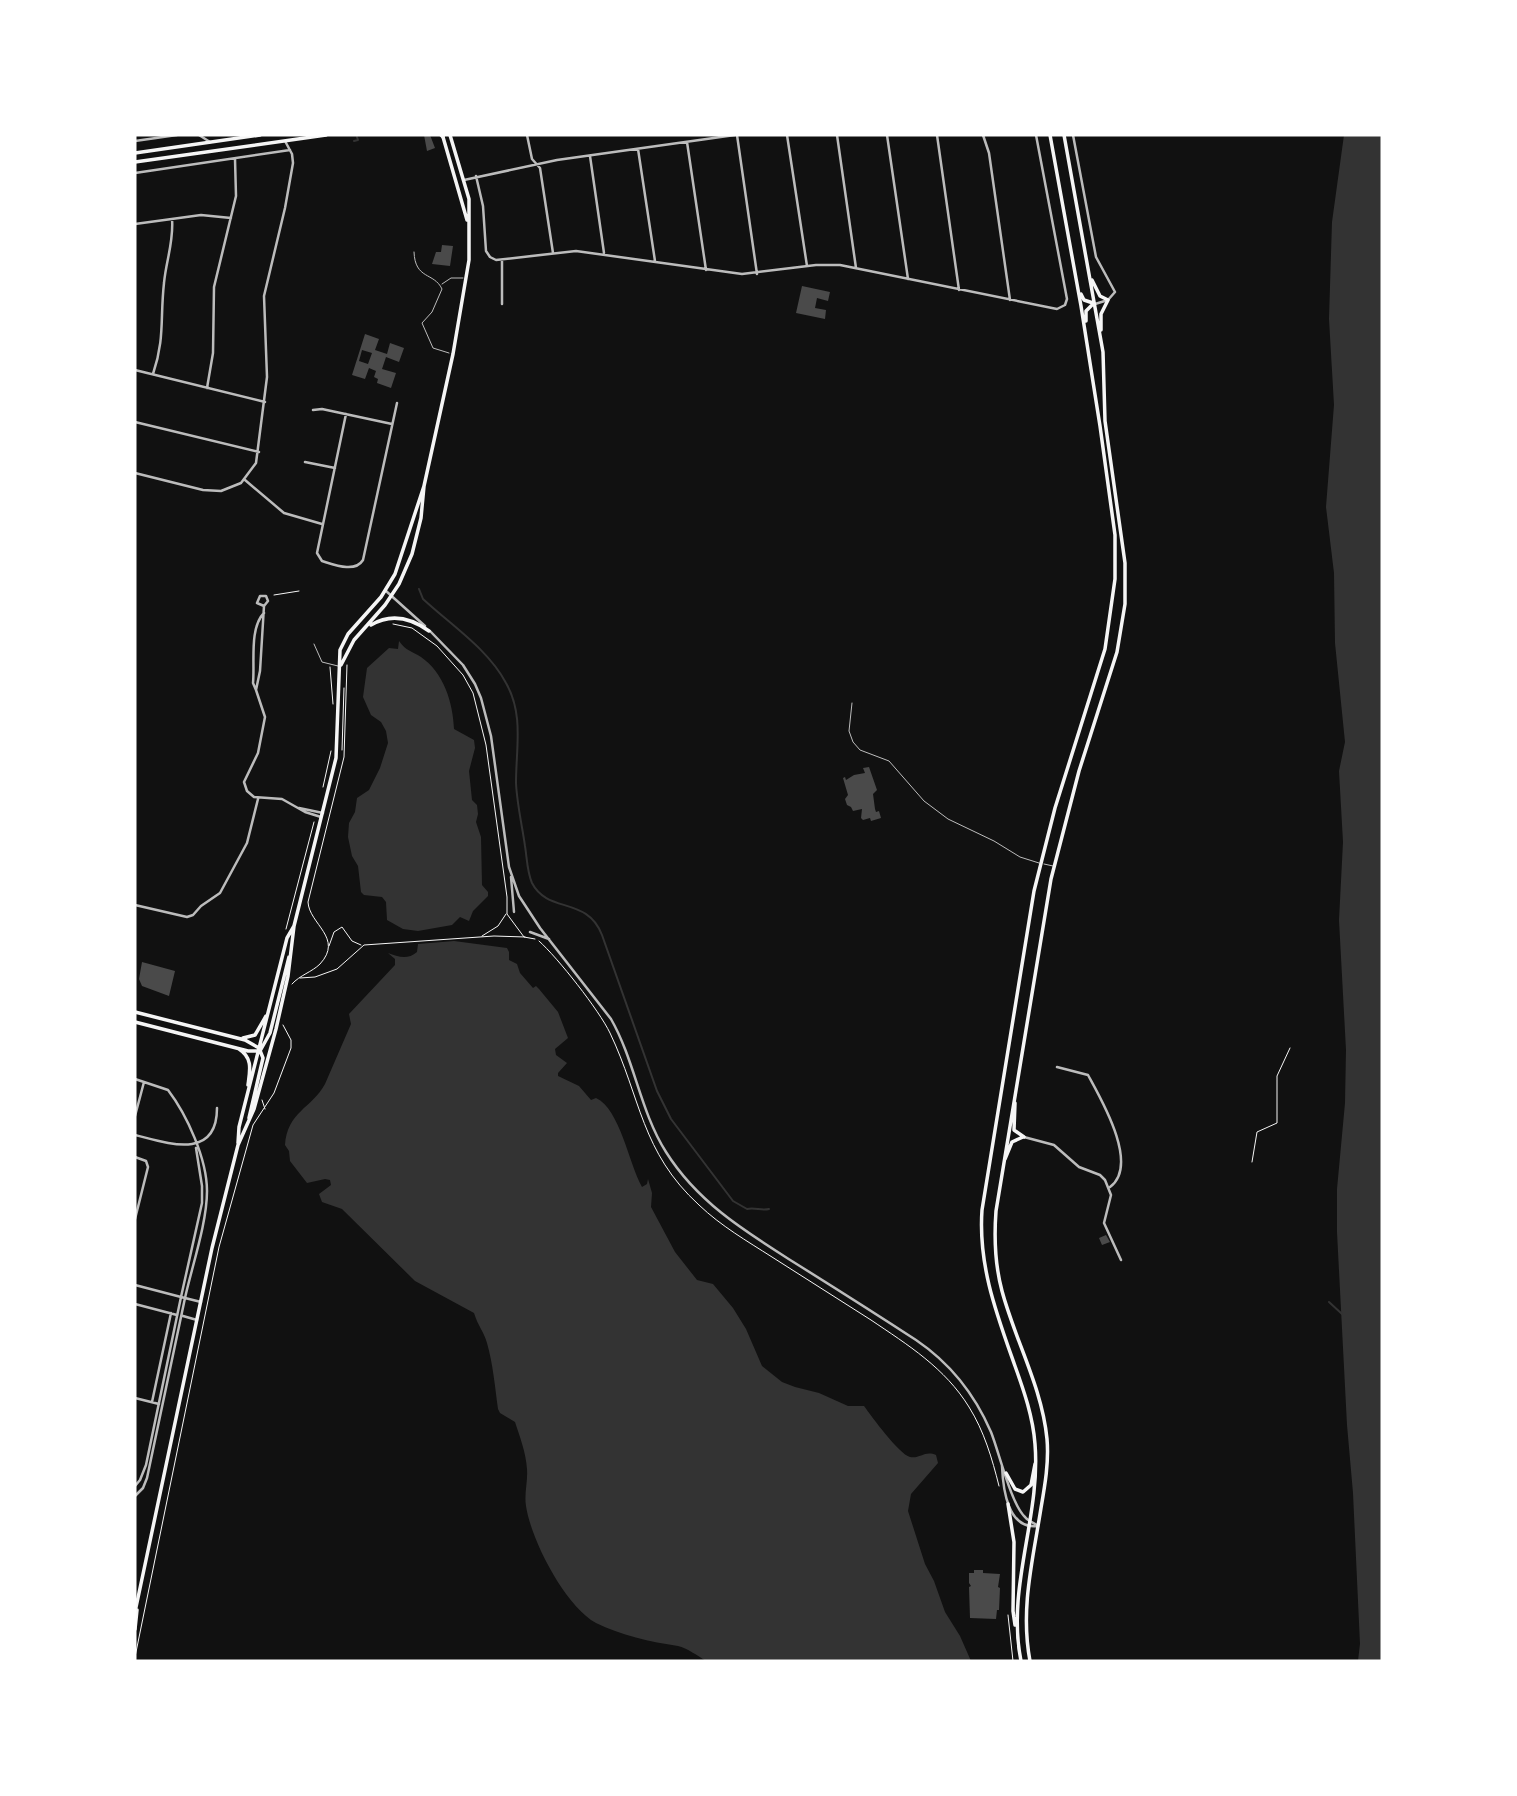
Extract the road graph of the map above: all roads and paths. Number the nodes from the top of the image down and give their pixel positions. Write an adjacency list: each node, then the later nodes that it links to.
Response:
1 (177, 135): 20 (street)
2 (199, 135): 22 (street)
3 (260, 135): 22 (main road)
4 (278, 135): 21 (street)
5 (283, 135): 21 (street)
6 (326, 135): 21 (main road)
7 (450, 135): 34 (main road)
8 (527, 135): 30 (street)
9 (736, 135): 23 (street); 49 (street)
10 (787, 135): 46 (street)
11 (837, 135): 47 (street)
12 (887, 135): 52 (street)
13 (937, 135): 54 (street)
14 (983, 135): 55 (street)
15 (1036, 135): 55 (street)
16 (1050, 135): 45 (main road)
17 (1064, 135): 50 (main road)
18 (1073, 135): 56 (street)
19 (442, 136): 32 (main road)
20 (135, 141)
21 (285, 141): 25 (street); 29 (main road)
22 (210, 142): 26 (main road)
23 (687, 142): 24 (street); 48 (street)
24 (638, 149): 27 (street); 44 (street)
25 (290, 150): 28 (street); 65 (street)
26 (135, 153)
27 (590, 156): 30 (street); 42 (street)
28 (235, 159): 31 (street); 36 (street)
29 (135, 162)
30 (536, 164): 33 (street); 41 (street)
31 (135, 173)
32 (454, 174): 34 (main road); 35 (main road)
33 (477, 176): 34 (street); 43 (street)
34 (464, 180): 35 (main road); 39 (main road)
35 (462, 196): 39 (main road)
36 (231, 218): 37 (street); 64 (street)
37 (172, 219): 38 (street); 63 (street)
38 (135, 224)
39 (469, 225): 51 (main road)
40 (414, 252): 53 (lane)
41 (553, 253): 42 (street); 43 (street)
42 (604, 253): 44 (street)
43 (502, 261): 57 (street)
44 (655, 261): 48 (street)
45 (1074, 265): 58 (main road); 60 (main road)
46 (807, 266): 47 (street); 49 (street)
47 (856, 268): 52 (street)
48 (706, 270): 49 (street)
49 (757, 274)
50 (1090, 275): 56 (main road); 58 (main road)
51 (467, 278): 53 (lane); 61 (main road)
52 (908, 279): 54 (street)
53 (440, 286): 61 (lane)
54 (959, 290): 55 (street)
55 (1010, 300)
56 (1108, 300): 58 (street); 59 (main road)
57 (502, 304)
58 (1095, 304): 59 (main road); 60 (main road)
59 (1101, 340): 100 (main road)
60 (1088, 345): 99 (main road)
61 (453, 354): 76 (main road)
62 (135, 370): 63 (street)
63 (153, 374): 64 (street)
64 (207, 387): 65 (street)
65 (265, 402): 71 (street)
66 (397, 403): 70 (street)
67 (313, 410): 68 (street)
68 (346, 414): 70 (street); 73 (street)
69 (135, 422): 71 (street)
70 (392, 424): 77 (street)
71 (259, 452): 75 (street)
72 (305, 462): 73 (street)
73 (335, 468): 77 (street)
74 (135, 473): 75 (street)
75 (245, 480): 77 (street)
76 (424, 486): 78 (main road); 80 (main road)
77 (323, 524)
78 (386, 590): 80 (street); 90 (main road)
79 (299, 591): 81 (path)
80 (392, 595): 85 (main road); 86 (street)
81 (274, 596)
82 (264, 606): 83 (street)
83 (265, 612): 91 (street); 91 (street)
84 (389, 624): 103 (path)
85 (363, 629): 86 (main road); 90 (main road)
86 (429, 631): 101 (street)
87 (313, 644): 89 (lane)
88 (348, 662): 113 (path)
89 (330, 664): 90 (lane); 93 (path)
90 (340, 667): 98 (main road)
91 (256, 690): 96 (street)
92 (852, 703): 99 (lane)
93 (333, 712)
94 (331, 752): 95 (path)
95 (323, 790)
96 (258, 799): 97 (street); 102 (street)
97 (299, 808): 98 (street); 98 (street)
98 (320, 815): 105 (main road); 106 (path)
99 (1041, 863): 100 (lane); 152 (main road)
100 (1054, 866): 127 (main road)
101 (511, 874): 104 (street); 111 (street)
102 (135, 905)
103 (507, 911): 108 (path); 110 (path)
104 (513, 912)
105 (294, 926): 109 (main road); 116 (main road)
106 (286, 930)
107 (530, 932): 111 (street)
108 (481, 937): 110 (path); 112 (path)
109 (294, 938): 123 (main road); 131 (main road)
110 (527, 938): 158 (path)
111 (549, 939): 153 (street)
112 (364, 945): 113 (path); 114 (path)
113 (328, 947): 114 (path)
114 (297, 979): 115 (path)
115 (289, 989)
116 (270, 1008): 120 (main road); 123 (main road)
117 (135, 1012): 120 (main road)
118 (282, 1020): 169 (path)
119 (135, 1022): 121 (main road)
120 (232, 1037): 123 (main road)
121 (230, 1046): 123 (main road); 128 (main road)
122 (1290, 1048): 137 (path)
123 (260, 1050): 128 (main road); 131 (main road)
124 (1058, 1067): 139 (street)
125 (135, 1079): 126 (street)
126 (144, 1082): 130 (street); 134 (street)
127 (1015, 1087): 133 (main road); 138 (main road)
128 (246, 1103): 135 (main road)
129 (218, 1108): 134 (street)
130 (135, 1116)
131 (249, 1120): 135 (main road)
132 (135, 1135): 134 (street)
133 (1024, 1137): 138 (main road); 139 (street)
134 (195, 1143): 143 (street)
135 (238, 1145): 144 (main road)
136 (135, 1157): 140 (street)
137 (1252, 1162)
138 (1003, 1164): 162 (main road)
139 (1109, 1187): 141 (street)
140 (135, 1219)
141 (1121, 1260)
142 (135, 1285): 143 (street)
143 (183, 1297): 144 (street); 147 (street)
144 (201, 1302): 148 (main road)
145 (135, 1304): 146 (street)
146 (171, 1313): 147 (street); 150 (street)
147 (179, 1315): 148 (street); 151 (street); 156 (street)
148 (197, 1320): 164 (main road)
149 (135, 1398): 150 (street)
150 (152, 1402): 151 (street)
151 (159, 1404): 155 (street)
152 (1036, 1459): 154 (main road); 161 (main road)
153 (1002, 1465): 154 (street); 160 (street)
154 (1006, 1472): 161 (street)
155 (140, 1480): 156 (street); 157 (street)
156 (146, 1484): 159 (street)
157 (135, 1486)
158 (1001, 1493)
159 (135, 1496)
160 (1008, 1504): 163 (street); 168 (main road)
161 (1030, 1520): 162 (street); 163 (main road)
162 (1038, 1526): 163 (street); 172 (main road)
163 (1029, 1528): 168 (main road)
164 (137, 1604): 165 (main road); 167 (main road)
165 (135, 1612)
166 (1008, 1612): 170 (path)
167 (135, 1629)
168 (1017, 1634): 171 (main road)
169 (135, 1657)
170 (1013, 1661)
171 (1021, 1661)
172 (1030, 1661)

